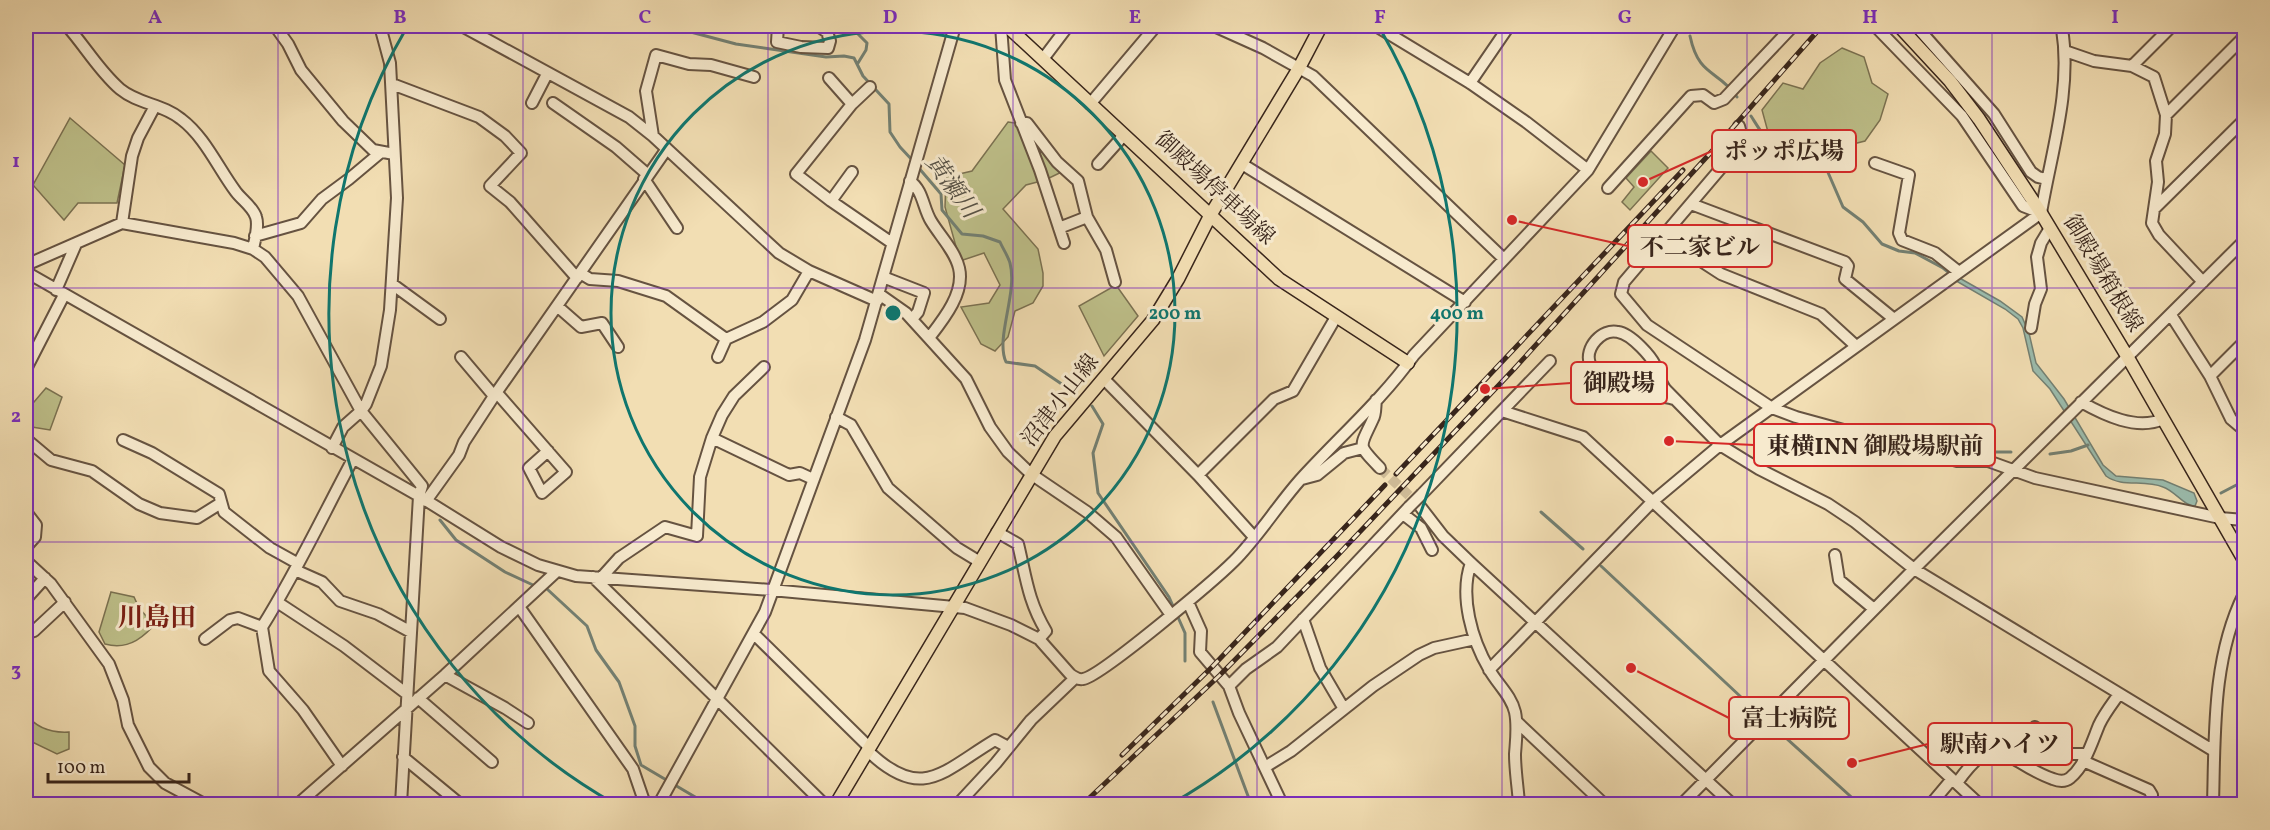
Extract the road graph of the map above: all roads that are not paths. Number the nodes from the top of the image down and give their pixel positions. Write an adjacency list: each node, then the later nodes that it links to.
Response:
1 (67, 26): 38 (street)
2 (276, 26): 46 (street)
3 (380, 26): 32 (street)
4 (462, 26): 28 (street)
5 (778, 26): 6 (street)
6 (818, 26)
7 (1001, 26): 41 (street)
8 (1007, 26): 25 (main road, 御殿場停車場線)
9 (1156, 26): 37 (street)
10 (1214, 26): 27 (street)
11 (1321, 26): 27 (main road, 沼津小山線)
12 (1376, 26): 31 (street)
13 (1509, 26): 31 (street)
14 (1675, 26): 51 (street)
15 (1793, 26): 56 (street)
16 (1875, 26): 60 (street)
17 (1899, 26): 60 (main road, 御殿場箱根線)
18 (1916, 26): 54 (street)
19 (2064, 26): 24 (street)
20 (2172, 26): 26 (street)
21 (951, 27): 55 (street)
22 (1064, 28): 25 (street)
23 (2244, 37): 39 (street)
24 (2065, 51): 26 (street); 54 (street)
25 (1043, 59): 37 (main road, 御殿場停車場線)
26 (2132, 66): 39 (street)
27 (1299, 68): 50 (main road, 沼津小山線); 74 (street)
28 (548, 74): 34 (street); 44 (street)
29 (753, 77): 44 (street)
30 (828, 78): 36 (street)
31 (1470, 82): 51 (street)
32 (392, 84): 47 (street); 79 (street)
33 (870, 87): 36 (street)
34 (532, 103)
35 (553, 103): 53 (street)
36 (852, 104): 57 (street)
37 (1090, 104): 43 (main road, 御殿場停車場線)
38 (155, 106): 63 (street); 67 (street)
39 (2166, 116): 59 (street)
40 (2244, 120): 59 (street)
41 (1021, 123): 62 (street); 65 (street)
42 (1738, 126): 58 (street)
43 (1124, 135): 49 (street); 61 (main road, 御殿場停車場線)
44 (653, 136): 45 (street)
45 (666, 150): 53 (street); 76 (street)
46 (380, 153): 47 (street); 67 (street)
47 (394, 154): 83 (street)
48 (1875, 163): 78 (street)
49 (1098, 164)
50 (1242, 164): 61 (main road, 沼津小山線); 86 (street)
51 (1588, 170): 74 (street)
52 (852, 172): 57 (street)
53 (646, 177): 64 (street); 79 (street)
54 (2046, 179): 60 (street)
55 (909, 181): 70 (street); 94 (street)
56 (1608, 188)
57 (831, 201): 70 (street)
58 (1691, 204): 68 (street); 92 (street)
59 (2154, 209): 82 (street)
60 (2041, 213): 66 (main road, 御殿場箱根線); 78 (street)
61 (1211, 214): 89 (main road, 御殿場停車場線); 108 (main road, 沼津小山線)
62 (1087, 217): 65 (street); 81 (street)
63 (122, 224): 72 (street); 73 (street)
64 (677, 228)
65 (1059, 228): 71 (street)
66 (2050, 228): 93 (street); 99 (main road, 御殿場箱根線)
67 (255, 236): 73 (street)
68 (1664, 237): 97 (street); 114 (street)
69 (2244, 241): 82 (street)
70 (892, 243): 80 (street)
71 (1064, 243)
72 (76, 244): 75 (street); 84 (street)
73 (254, 249): 115 (street)
74 (1504, 259): 86 (street)
75 (26, 265)
76 (809, 271): 85 (street); 95 (street)
77 (26, 272): 84 (street)
78 (1959, 272): 92 (street)
79 (578, 276): 87 (street); 95 (street)
80 (883, 277): 85 (street); 91 (street)
81 (1115, 282)
82 (2203, 282): 88 (street)
83 (392, 284): 90 (street); 115 (street)
84 (60, 292): 105 (street); 124 (street)
85 (878, 297): 91 (street); 117 (street)
86 (1465, 302): 103 (street)
87 (557, 306): 98 (street); 109 (street)
88 (2171, 315): 99 (street); 107 (street)
89 (1336, 317): 103 (main road, 御殿場停車場線); 131 (street)
90 (441, 319)
91 (912, 319): 94 (street)
92 (1894, 319): 97 (street)
93 (2031, 328)
94 (929, 338): 130 (street)
95 (726, 339): 101 (street)
96 (2244, 342): 107 (street)
97 (1856, 346): 114 (street)
98 (618, 347)
99 (2127, 356): 112 (street); 118 (main road, 御殿場箱根線)
100 (461, 357): 109 (street)
101 (718, 357)
102 (1550, 361): 116 (street)
103 (1408, 363): 113 (street)
104 (764, 367): 120 (street)
105 (26, 369)
106 (1658, 376): 110 (street); 110 (street); 111 (street)
107 (2210, 376): 119 (street)
108 (1104, 378): 130 (main road, 沼津小山線); 131 (street)
109 (495, 395): 126 (street); 134 (street)
110 (1635, 396): 111 (street)
111 (1674, 399): 123 (street)
112 (2081, 402): 118 (street); 129 (street)
113 (1376, 405): 125 (street); 133 (street)
114 (1772, 408): 123 (street); 129 (street)
115 (361, 411): 124 (street); 134 (street)
116 (1502, 411): 135 (street); 137 (street)
117 (836, 417): 132 (street); 150 (street)
118 (2163, 419): 139 (main road, 御殿場箱根線)
119 (2243, 428)
120 (712, 438): 132 (street); 155 (street)
121 (26, 439): 136 (street)
122 (123, 440): 136 (street)
123 (1720, 445): 135 (street); 153 (street)
124 (333, 448): 127 (street)
125 (1363, 448): 128 (street); 133 (street)
126 (549, 451)
127 (352, 459): 134 (street); 152 (street)
128 (1380, 468)
129 (2013, 469): 139 (street); 153 (street)
130 (1031, 474): 142 (main road, 沼津小山線); 166 (street)
131 (1198, 475): 144 (street)
132 (813, 479): 157 (street)
133 (1301, 479): 144 (street)
134 (423, 499): 154 (street); 171 (street)
135 (1652, 502): 168 (street); 176 (street)
136 (221, 503): 152 (street)
137 (1413, 505): 141 (street); 143 (street); 167 (street)
138 (26, 512): 145 (street)
139 (2220, 518): 140 (street); 148 (main road, 御殿場箱根線)
140 (2244, 520)
141 (1436, 527): 143 (street); 151 (street)
142 (997, 532): 150 (main road, 沼津小山線); 174 (street)
143 (1424, 535): 146 (street)
144 (1254, 537): 162 (street)
145 (26, 547)
146 (1432, 550)
147 (1835, 555): 165 (street)
148 (2244, 560)
149 (26, 561): 156 (street)
150 (980, 562): 163 (main road, 沼津小山線)
151 (1471, 563): 168 (street); 175 (street)
152 (296, 567): 161 (street); 171 (street)
153 (1914, 569): 165 (street); 182 (street)
154 (556, 572): 155 (street); 164 (street)
155 (597, 578): 157 (street); 184 (street)
156 (45, 579): 159 (street); 160 (street)
157 (771, 590): 163 (street); 172 (street)
158 (2244, 594): 192 (street)
159 (26, 599)
160 (65, 602): 169 (street); 201 (street)
161 (277, 602): 170 (street); 181 (street)
162 (1185, 604): 166 (street); 180 (street)
163 (954, 606): 174 (street); 191 (main road, 沼津小山線)
164 (520, 608): 178 (street); 205 (street)
165 (1874, 609): 176 (street)
166 (1171, 615): 179 (street)
167 (1304, 619): 180 (street); 186 (street)
168 (1535, 624): 177 (street); 198 (street)
169 (26, 626)
170 (262, 627): 173 (street); 196 (street)
171 (411, 632): 181 (street)
172 (754, 634): 184 (street); 191 (street)
173 (205, 639)
174 (1039, 639): 179 (street)
175 (1475, 639): 177 (street); 186 (street)
176 (1823, 660): 198 (street); 199 (street)
177 (1489, 670): 187 (street)
178 (445, 675): 183 (street); 188 (street)
179 (1075, 678): 190 (street)
180 (1229, 686): 197 (street)
181 (407, 694): 185 (street)
182 (2119, 694): 192 (street); 194 (street)
183 (418, 698): 185 (street); 195 (street)
184 (717, 699): 206 (street); 207 (street)
185 (406, 709): 193 (street); 196 (street)
186 (1344, 709): 197 (street)
187 (1517, 722): 211 (street); 212 (street)
188 (528, 723)
189 (2035, 727): 194 (street)
190 (1008, 747): 191 (street); 209 (street)
191 (869, 749): 208 (main road, 沼津小山線)
192 (2214, 752): 218 (street)
193 (403, 757): 203 (street); 204 (street)
194 (2085, 758): 199 (street); 217 (street)
195 (492, 762)
196 (342, 766): 200 (street)
197 (1265, 767): 210 (street)
198 (1706, 780): 213 (street); 214 (street)
199 (1955, 781): 215 (street); 216 (street)
200 (311, 800): 202 (street)
201 (204, 804)
202 (298, 804)
203 (401, 804)
204 (460, 804)
205 (645, 804)
206 (659, 804)
207 (824, 804)
208 (836, 804)
209 (958, 804)
210 (1282, 804)
211 (1519, 804)
212 (1604, 804)
213 (1682, 804)
214 (1732, 804)
215 (1931, 804)
216 (1979, 804)
217 (2149, 804)
218 (2213, 804)

